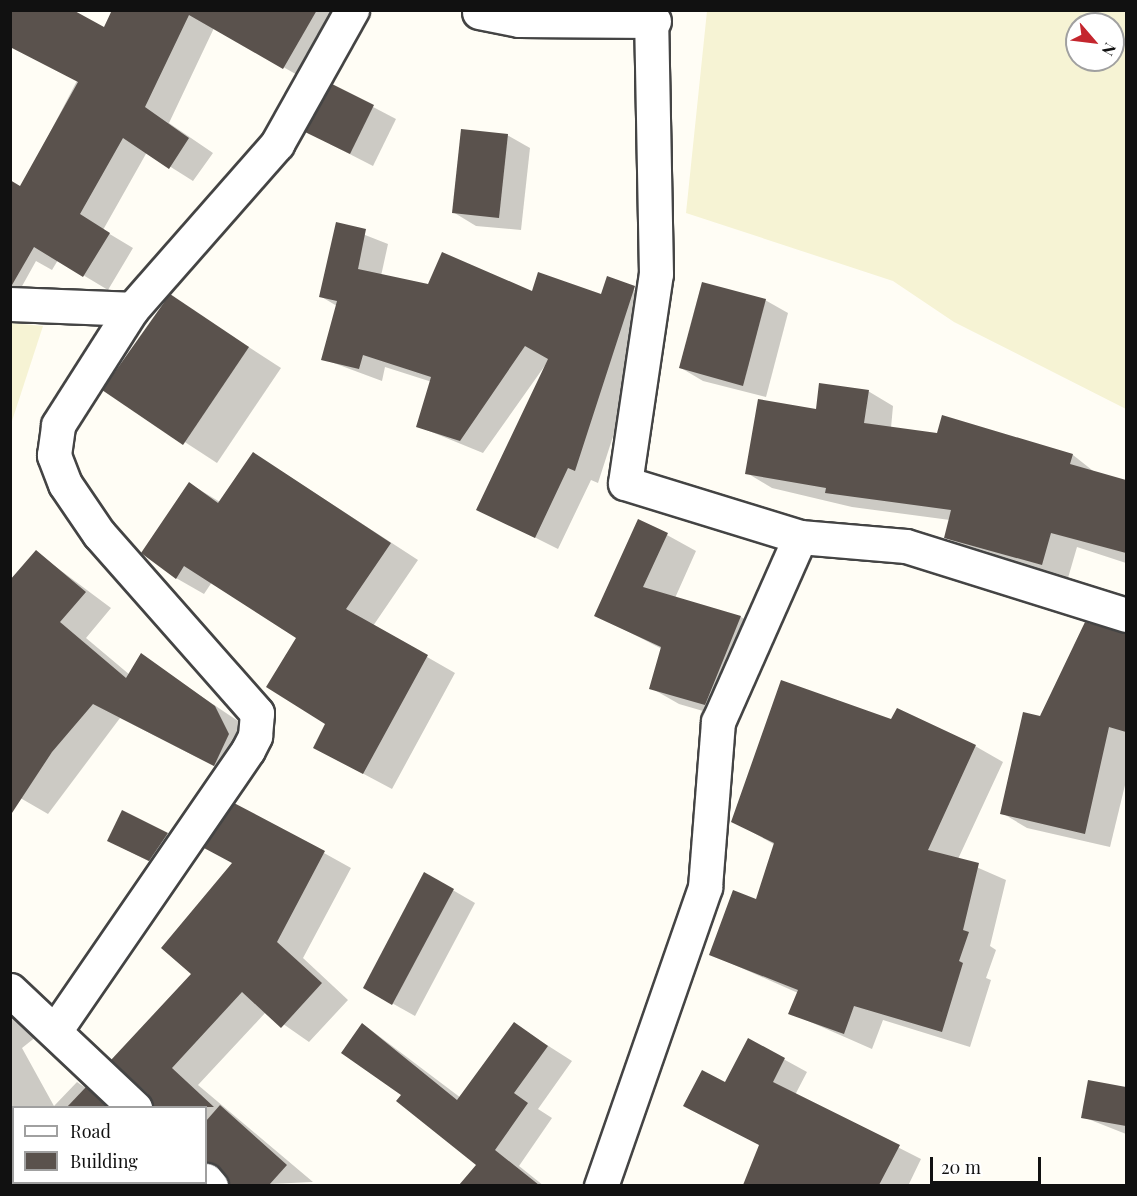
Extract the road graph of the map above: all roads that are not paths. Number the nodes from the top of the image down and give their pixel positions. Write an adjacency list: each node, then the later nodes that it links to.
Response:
1 (352, 10): 5 (street)
2 (479, 12): 3 (street)
3 (652, 16): 6 (street)
4 (10, 304): 5 (street)
5 (132, 309): 9 (street)
6 (800, 537): 7 (street); 11 (street)
7 (1126, 615)
8 (10, 990): 9 (street)
9 (57, 1028): 10 (street)
10 (134, 1106)
11 (602, 1185)

